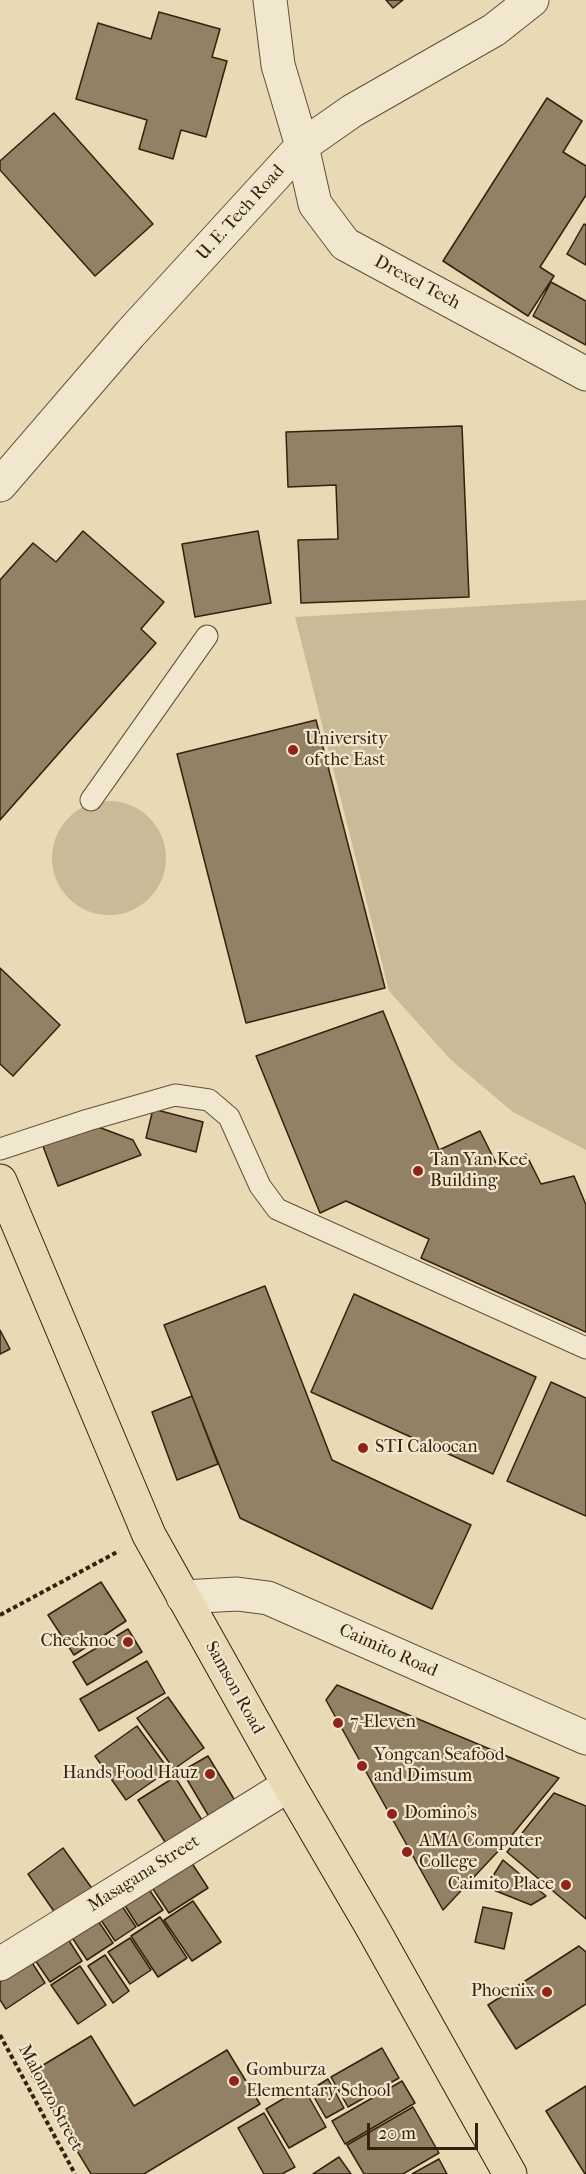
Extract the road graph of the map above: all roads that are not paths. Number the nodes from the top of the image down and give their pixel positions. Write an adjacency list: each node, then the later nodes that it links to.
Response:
1 (270, 0): 3 (street, Drexel Tech)
2 (531, 0): 3 (street, U. E. Tech Road)
3 (302, 146): 4 (street, Drexel Tech); 5 (street, U. E. Tech Road)
4 (586, 374)
5 (0, 485)
6 (207, 636): 7 (lane)
7 (91, 800)
8 (0, 1149): 10 (lane)
9 (0, 1181): 11 (highway, Samson Road)
10 (586, 1348)
11 (183, 1597): 12 (street, Caimito Road); 13 (highway, Samson Road)
12 (586, 1738)
13 (289, 1785): 14 (street, Masagana Street); 15 (highway, Samson Road)
14 (0, 1964)
15 (510, 2174)

